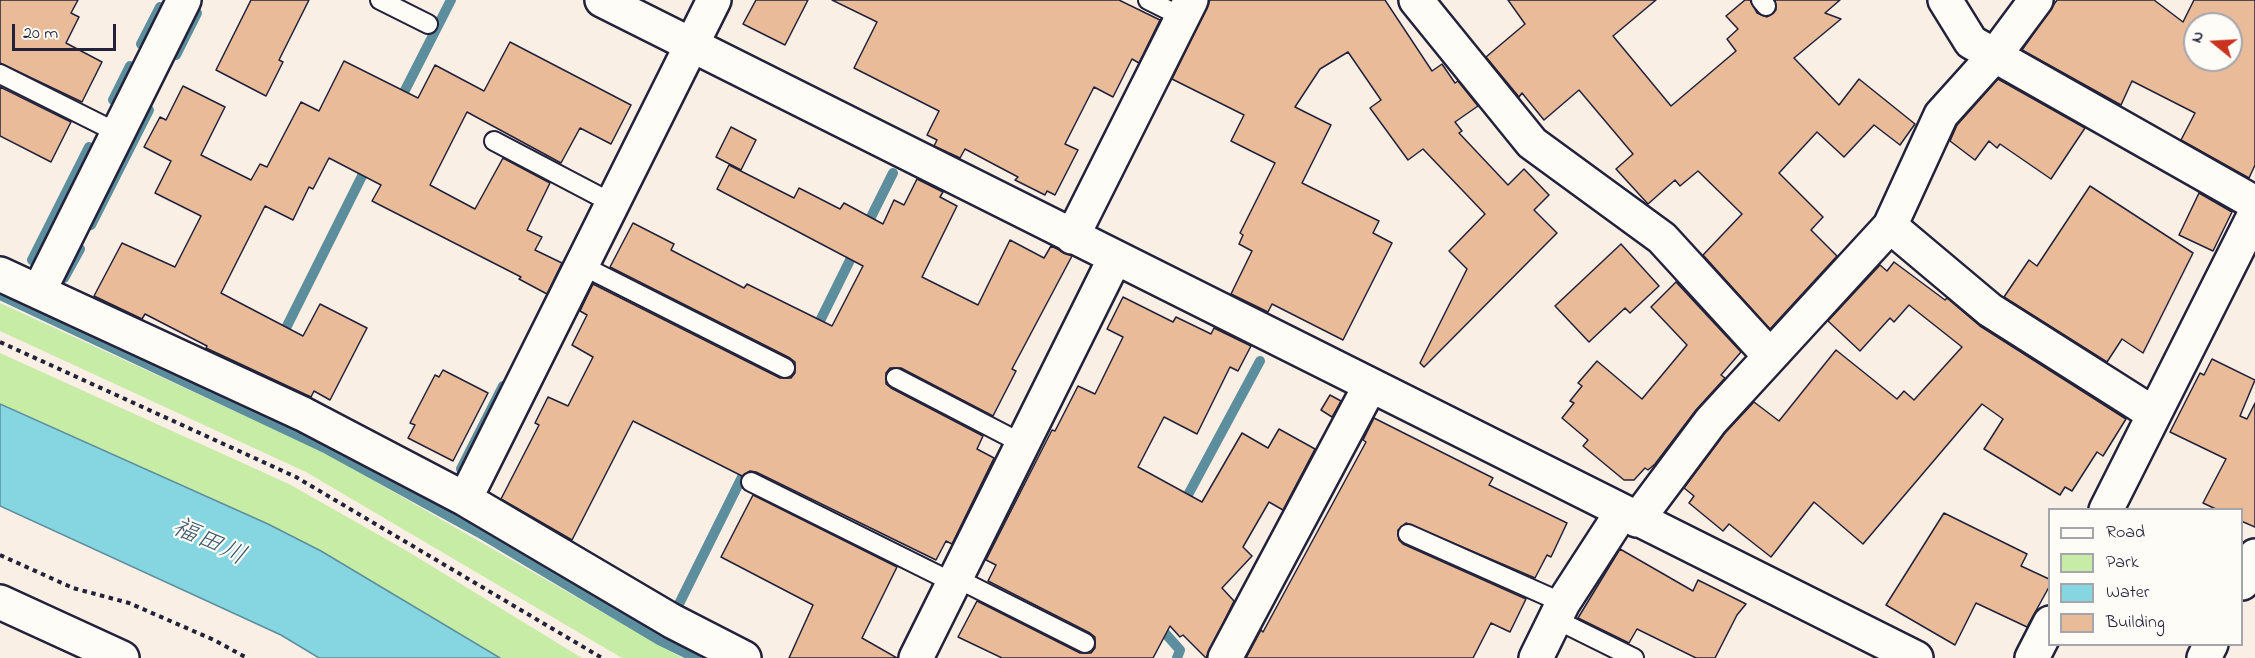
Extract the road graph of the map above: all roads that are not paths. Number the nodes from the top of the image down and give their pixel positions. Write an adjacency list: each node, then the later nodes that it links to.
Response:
1 (184, 0): 14 (street)
2 (380, 0): 10 (lane)
3 (602, 0): 11 (street)
4 (714, 0): 11 (street)
5 (1148, 0): 9 (lane)
6 (1416, 0): 25 (street)
7 (1945, 0): 12 (street)
8 (2036, 0): 12 (street)
9 (1187, 8): 20 (street)
10 (428, 24)
11 (692, 45): 16 (street); 20 (street)
12 (1995, 55): 17 (street); 19 (street)
13 (0, 74): 14 (lane)
14 (118, 133): 24 (street)
15 (494, 141): 16 (lane)
16 (612, 203): 22 (street)
17 (2255, 203)
18 (2255, 214): 29 (street)
19 (1890, 226): 25 (street); 29 (street)
20 (1072, 237): 21 (street)
21 (1115, 258): 28 (street); 30 (street)
22 (581, 265): 26 (lane); 32 (street)
23 (0, 274): 24 (street)
24 (39, 291): 32 (street)
25 (1770, 356): 34 (street)
26 (785, 368)
27 (896, 378): 30 (lane)
28 (1370, 386): 34 (street); 46 (street)
29 (2154, 414): 33 (street)
30 (1023, 444): 38 (street)
31 (750, 482): 38 (lane)
32 (465, 499): 44 (street)
33 (2107, 508)
34 (1629, 516): 40 (street); 49 (street)
35 (1408, 534): 40 (lane)
36 (2255, 556): 37 (street)
37 (2243, 579)
38 (955, 580): 42 (lane); 45 (street)
39 (0, 602): 43 (street)
40 (1559, 611): 47 (street); 48 (lane)
41 (2048, 625): 50 (street)
42 (1085, 643)
43 (122, 658)
44 (744, 658)
45 (916, 658)
46 (1225, 658)
47 (1536, 658)
48 (1634, 658)
49 (1916, 658)
50 (2032, 658)

